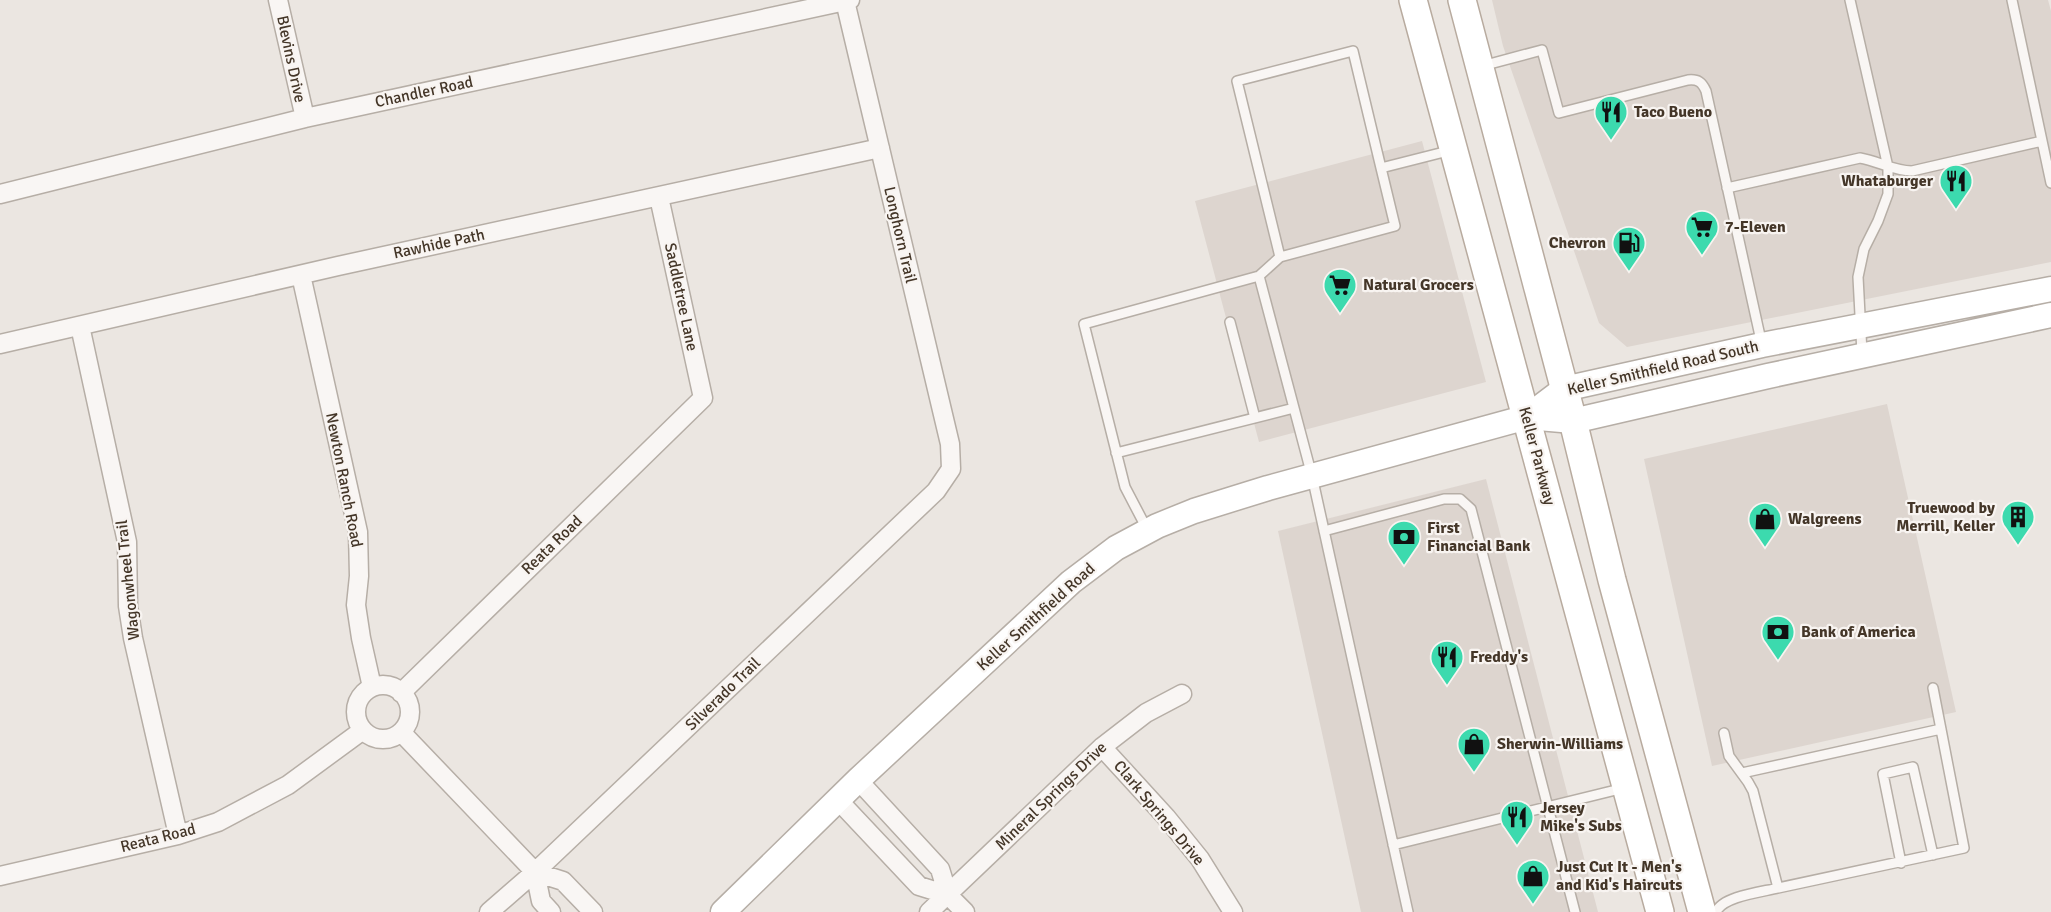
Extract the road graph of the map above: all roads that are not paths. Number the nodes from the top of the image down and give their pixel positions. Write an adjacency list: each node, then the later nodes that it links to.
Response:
1 (278, 0): 8 (street, Blevins Drive)
2 (1413, 0): 11 (main road, Keller Parkway)
3 (1462, 0): 7 (main road)
4 (1850, 0): 12 (lane)
5 (2012, 0): 9 (lane)
6 (848, 1): 8 (street, Chandler Road); 10 (street, Longhorn Trail)
7 (1479, 67): 15 (lane); 29 (main road)
8 (304, 118): 16 (street, Chandler Road)
9 (2042, 141): 12 (lane); 14 (lane)
10 (880, 148): 17 (street, Rawhide Path); 36 (street, Longhorn Trail)
11 (1455, 149): 13 (lane); 32 (main road, Keller Parkway)
12 (1888, 167): 15 (lane); 25 (lane)
13 (1381, 168): 18 (lane); 18 (lane)
14 (2051, 183)
15 (1727, 188): 27 (lane)
16 (0, 194)
17 (659, 197): 19 (street, Rawhide Path); 30 (street, Saddletree Lane)
18 (1280, 257): 20 (lane)
19 (301, 275): 24 (street, Rawhide Path); 40 (street, Newton Ranch Road)
20 (1259, 276): 31 (lane); 35 (lane)
21 (2051, 289): 25 (main road, Keller Smithfield Road South)
22 (2051, 315): 28 (main road, Keller Smithfield Road South)
23 (1230, 322): 33 (lane)
24 (80, 326): 26 (street, Rawhide Path); 55 (street, Wagonwheel Trail)
25 (1861, 326): 27 (main road, Keller Smithfield Road South); 28 (lane)
26 (0, 344)
27 (1762, 345): 29 (main road, Keller Smithfield Road South)
28 (1862, 356): 34 (main road, Keller Smithfield Road South)
29 (1564, 389): 32 (main road, Keller Smithfield Road South); 34 (main road)
30 (703, 398): 42 (street, Reata Road)
31 (1294, 408): 33 (lane); 37 (lane)
32 (1527, 417): 34 (main road, Keller Smithfield Road South); 37 (main road, Keller Smithfield Road); 51 (main road, Keller Parkway)
33 (1255, 418): 35 (lane)
34 (1573, 422): 54 (main road)
35 (1116, 453): 38 (lane)
36 (951, 469): 59 (street, Silverado Trail)
37 (1312, 476): 38 (main road, Keller Smithfield Road); 39 (lane)
38 (1148, 531): 50 (main road, Keller Smithfield Road)
39 (1324, 531): 53 (lane); 56 (lane)
40 (372, 687): 42 (street); 45 (street)
41 (1933, 688): 44 (lane)
42 (401, 693): 46 (street)
43 (1182, 694): 48 (street, Mineral Springs Drive)
44 (1941, 729): 49 (lane); 57 (lane)
45 (363, 730): 46 (street); 55 (street, Reata Road)
46 (400, 732): 59 (street)
47 (1724, 733): 49 (lane)
48 (1102, 747): 62 (street, Mineral Springs Drive); 69 (street, Clark Springs Drive)
49 (1742, 773): 61 (lane)
50 (858, 780): 52 (main road, Keller Smithfield Road); 62 (street)
51 (1626, 788): 53 (lane); 54 (main road); 72 (main road, Keller Parkway)
52 (838, 800): 62 (street); 66 (main road, Keller Smithfield Road)
53 (1550, 807): 56 (lane); 71 (lane)
54 (1676, 814): 73 (main road)
55 (178, 835): 60 (street, Reata Road)
56 (1393, 845): 70 (lane)
57 (1934, 855): 58 (lane); 58 (lane)
58 (1901, 863): 61 (lane)
59 (535, 872): 63 (street, Silverado Trail); 64 (street); 65 (street)
60 (0, 876)
61 (1778, 888): 74 (lane)
62 (948, 895): 67 (street, Mineral Springs Drive); 68 (street)
63 (489, 912)
64 (550, 912)
65 (593, 912)
66 (723, 912)
67 (929, 912)
68 (964, 912)
69 (1233, 912)
70 (1408, 912)
71 (1575, 912)
72 (1660, 912)
73 (1702, 912)
74 (1716, 912)

